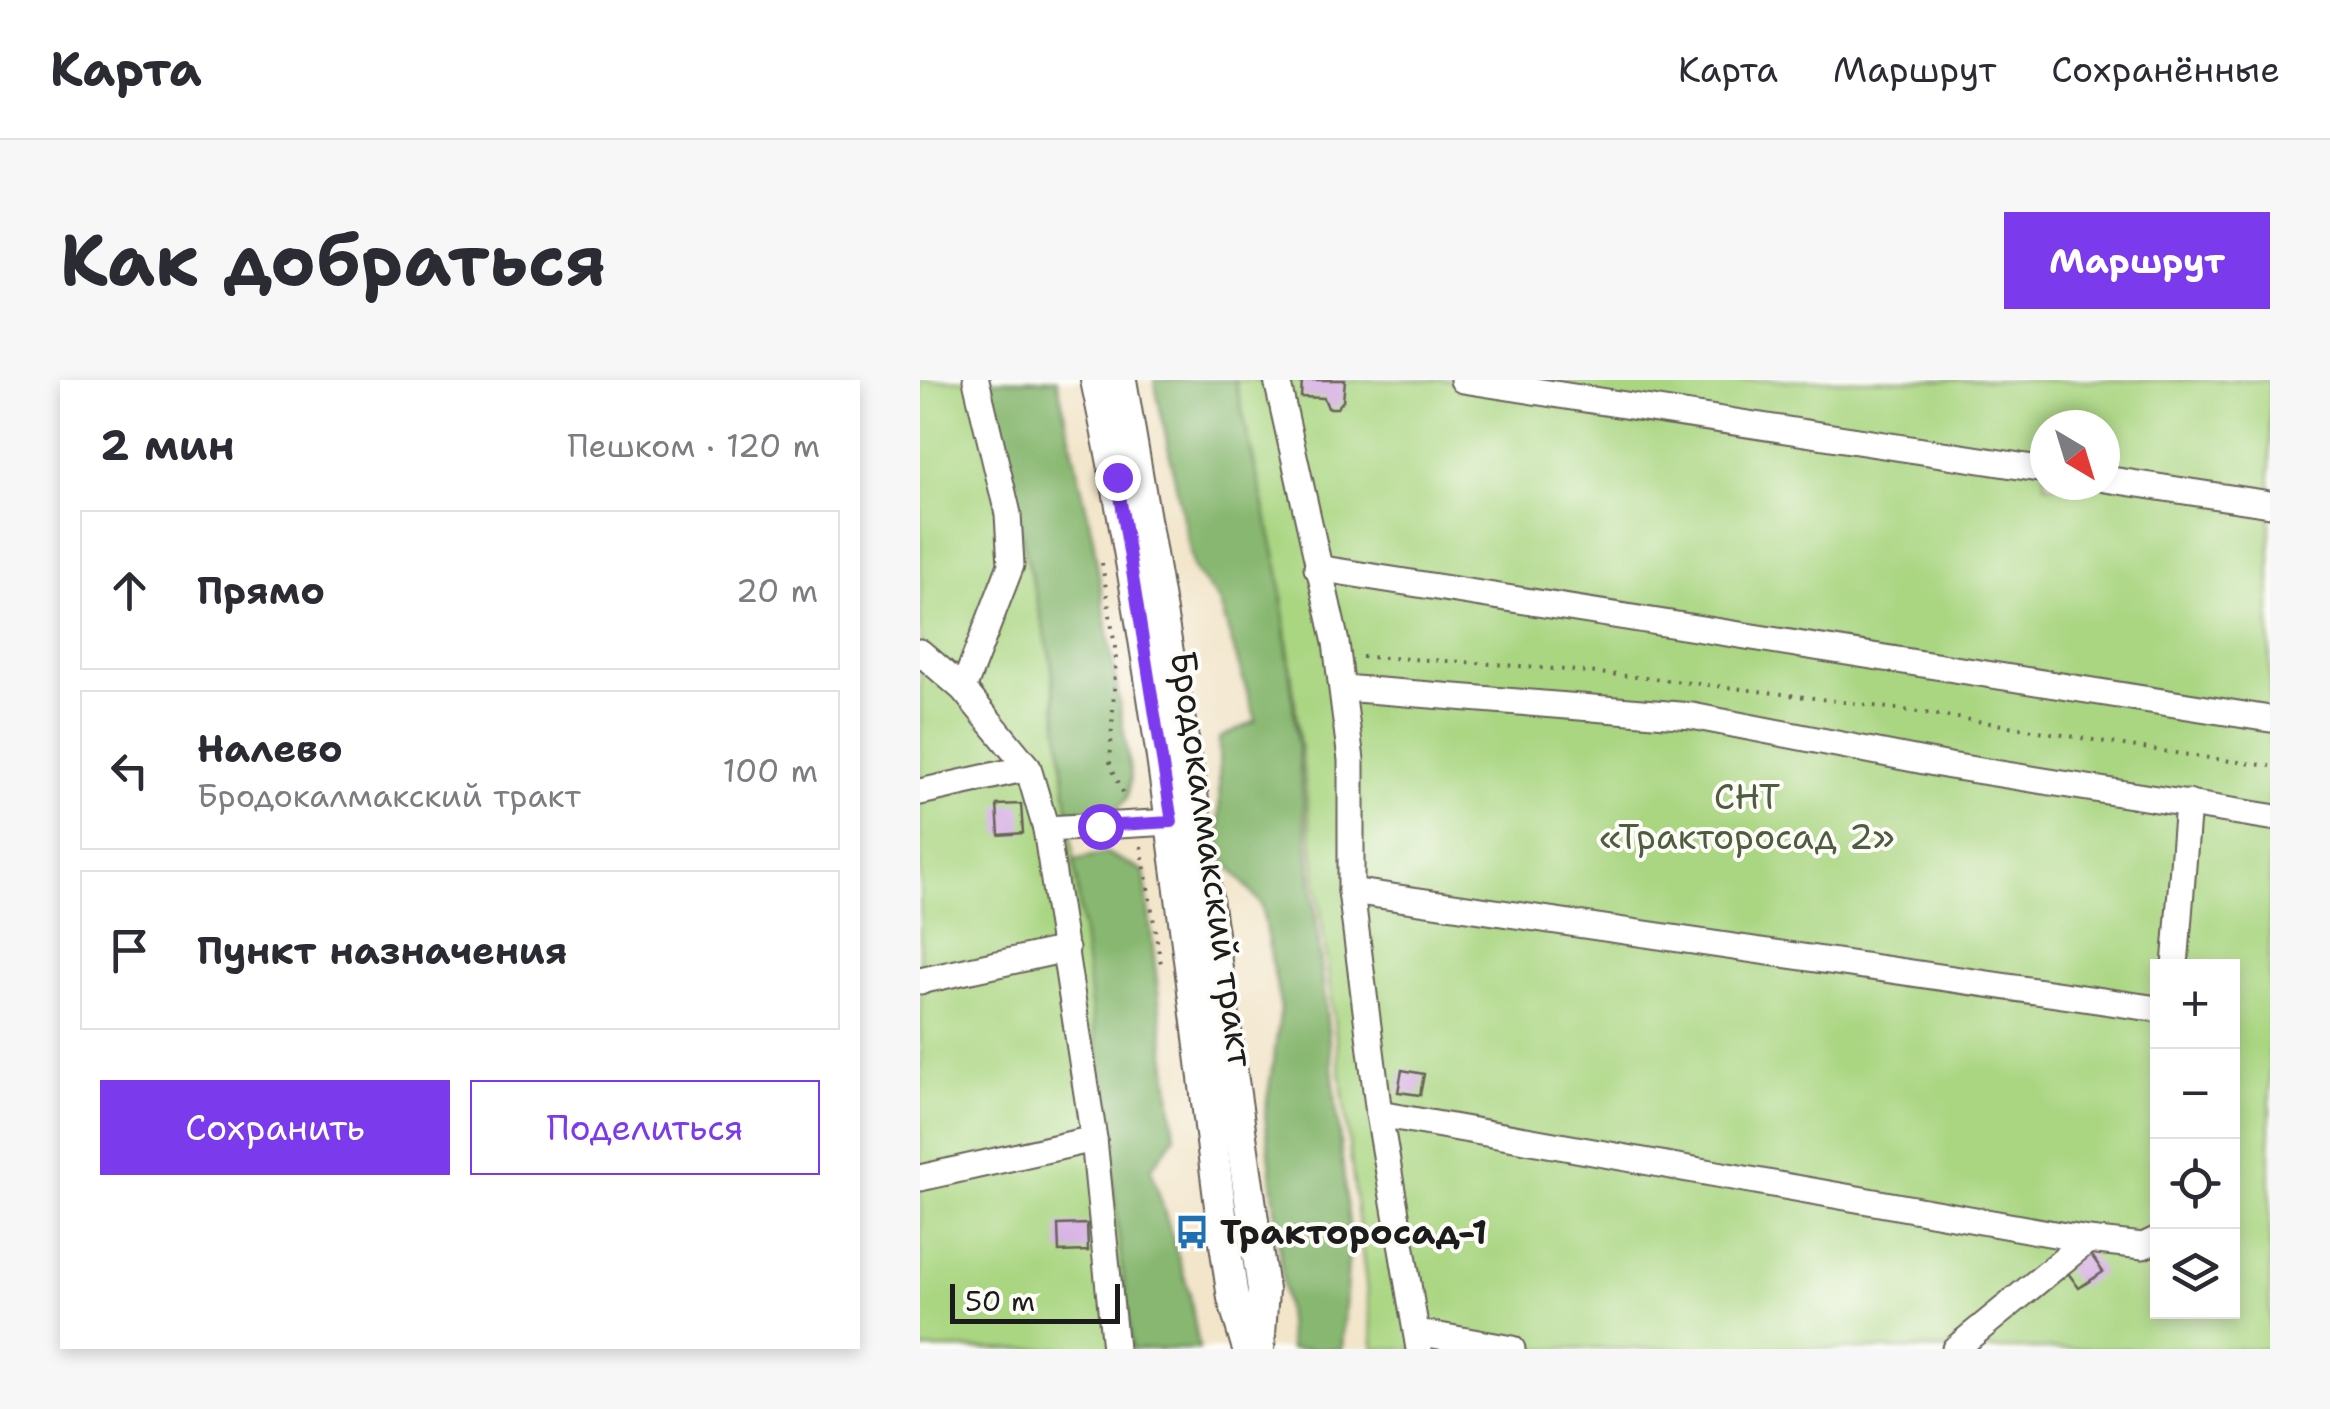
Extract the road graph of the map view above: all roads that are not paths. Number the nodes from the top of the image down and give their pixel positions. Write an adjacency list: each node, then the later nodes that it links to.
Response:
1 (976, 380): 11 (lane)
2 (1096, 380): 18 (main road, Бродокалмакский тракт)
3 (1121, 380): 33 (main road, Бродокалмакский тракт)
4 (1277, 380): 9 (lane)
5 (1462, 380): 6 (lane)
6 (2030, 468)
7 (2120, 481): 8 (lane)
8 (2270, 504)
9 (1318, 568): 12 (lane); 13 (lane)
10 (920, 652): 11 (lane)
11 (963, 688): 14 (lane)
12 (1342, 688): 16 (lane); 20 (lane)
13 (2270, 718)
14 (1028, 768): 15 (lane); 19 (lane)
15 (920, 792)
16 (2188, 803): 17 (lane); 22 (lane)
17 (2270, 817)
18 (1172, 822): 19 (lane); 32 (main road, Бродокалмакский тракт)
19 (1046, 829): 21 (lane)
20 (1351, 891): 24 (lane); 25 (lane)
21 (1066, 949): 23 (lane); 26 (lane)
22 (2176, 959)
23 (920, 982)
24 (2150, 1008)
25 (1379, 1114): 28 (lane); 30 (lane)
26 (1094, 1139): 27 (lane); 31 (lane)
27 (920, 1178)
28 (2088, 1240): 29 (lane); 35 (lane)
29 (2150, 1242)
30 (1418, 1341): 34 (lane)
31 (1114, 1349)
32 (1248, 1349)
33 (1259, 1349)
34 (1512, 1349)
35 (1955, 1349)

